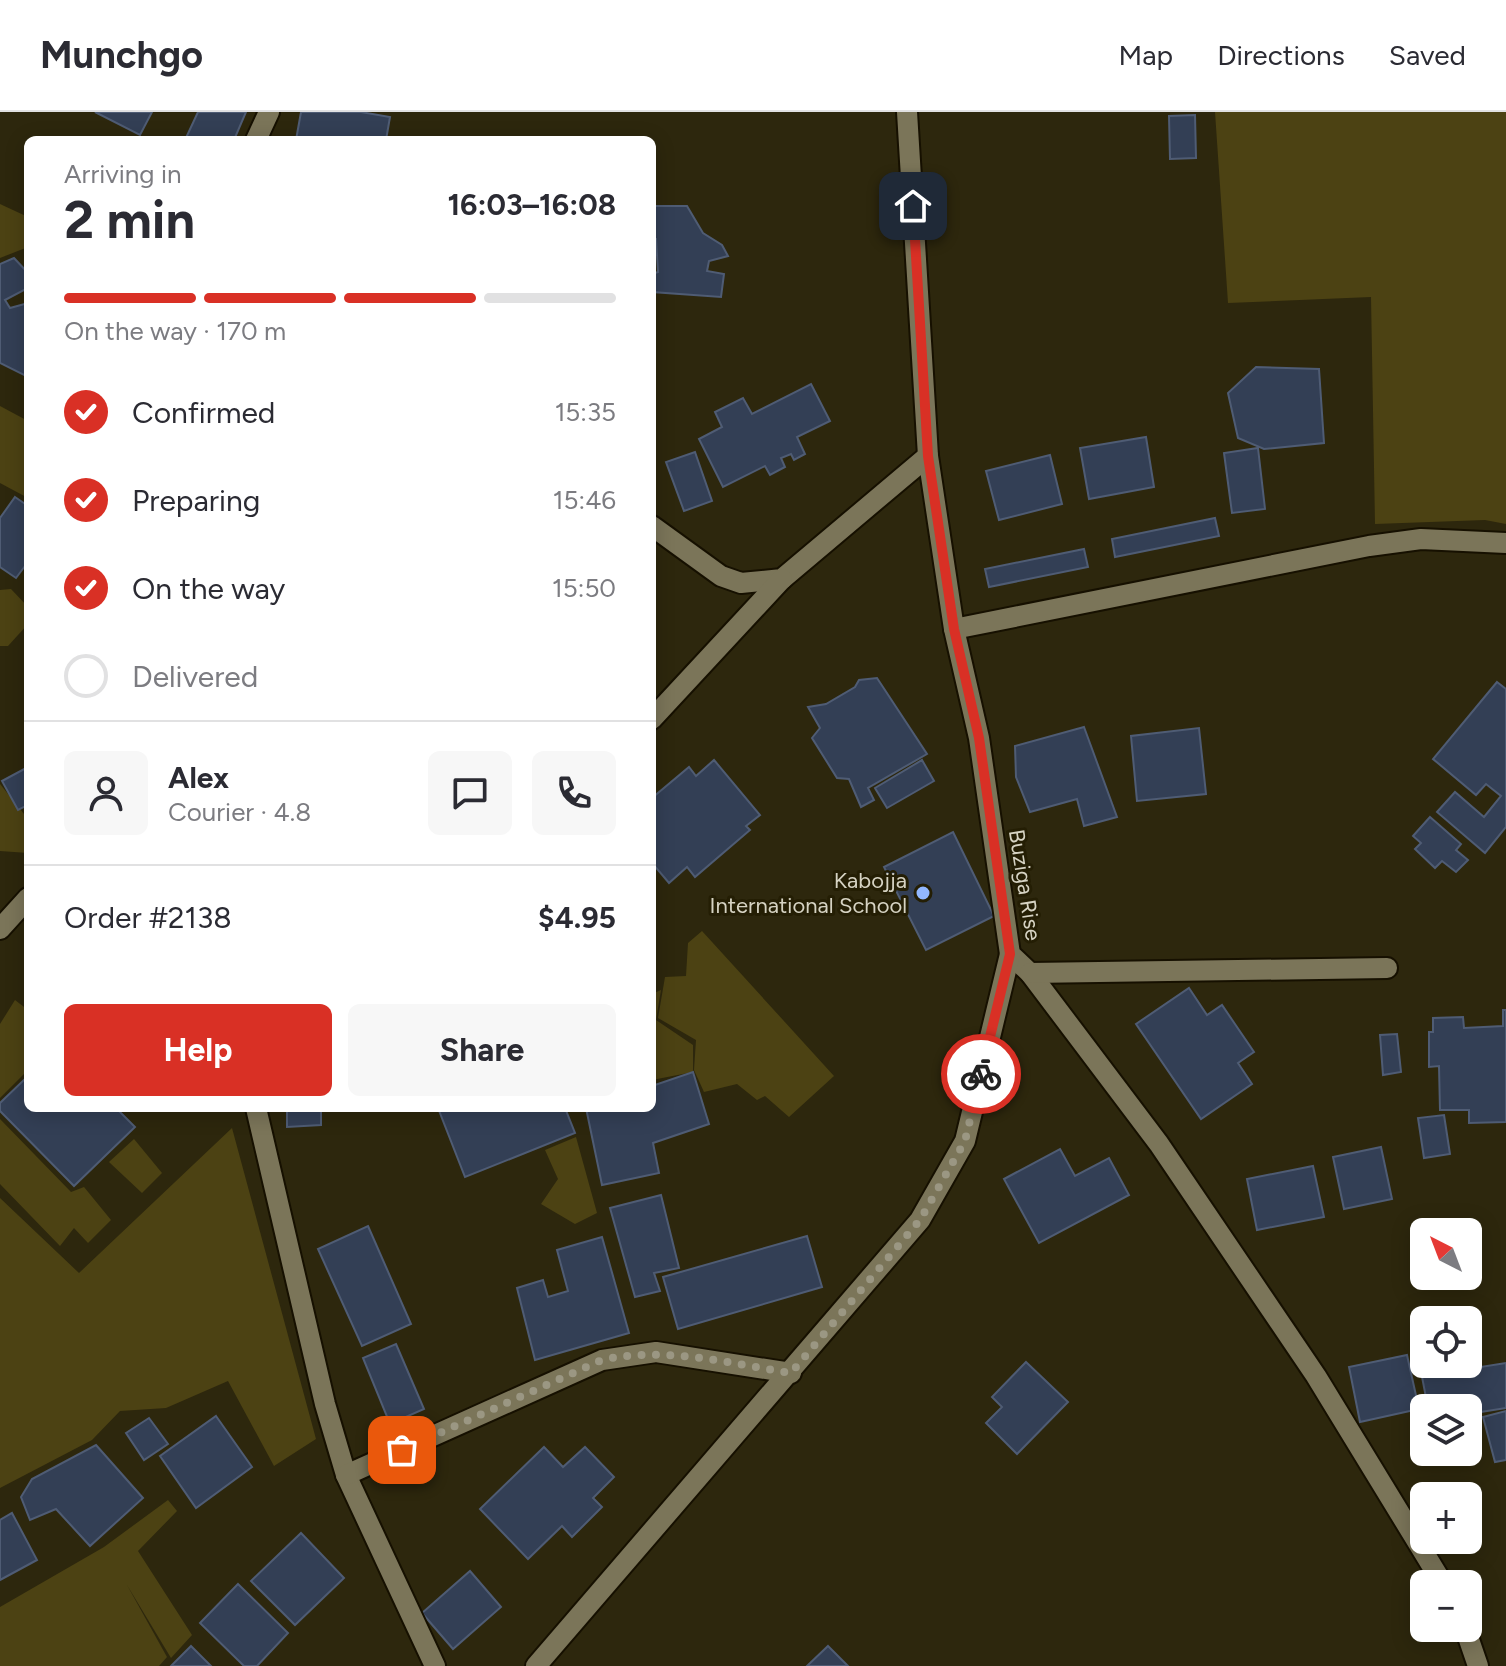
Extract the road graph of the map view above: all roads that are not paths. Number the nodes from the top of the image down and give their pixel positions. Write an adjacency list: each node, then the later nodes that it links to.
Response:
1 (269, 112): 3 (street)
2 (907, 112): 4 (street, Buziga Rise)
3 (258, 136)
4 (928, 456): 7 (street); 8 (street, Buziga Rise)
5 (656, 529): 7 (street)
6 (1506, 543): 8 (street)
7 (782, 579): 9 (street)
8 (954, 629): 12 (street, Buziga Rise)
9 (656, 715)
10 (24, 902): 11 (street)
11 (0, 929)
12 (1010, 954): 14 (street, Buziga Rise); 16 (street)
13 (1387, 968): 14 (street)
14 (1030, 973): 18 (street, Buziga Rise)
15 (257, 1112): 17 (street)
16 (791, 1373): 17 (street); 21 (street)
17 (346, 1475): 20 (street)
18 (1434, 1570)
19 (1470, 1642): 22 (street)
20 (435, 1666)
21 (536, 1666)
22 (1478, 1666)

